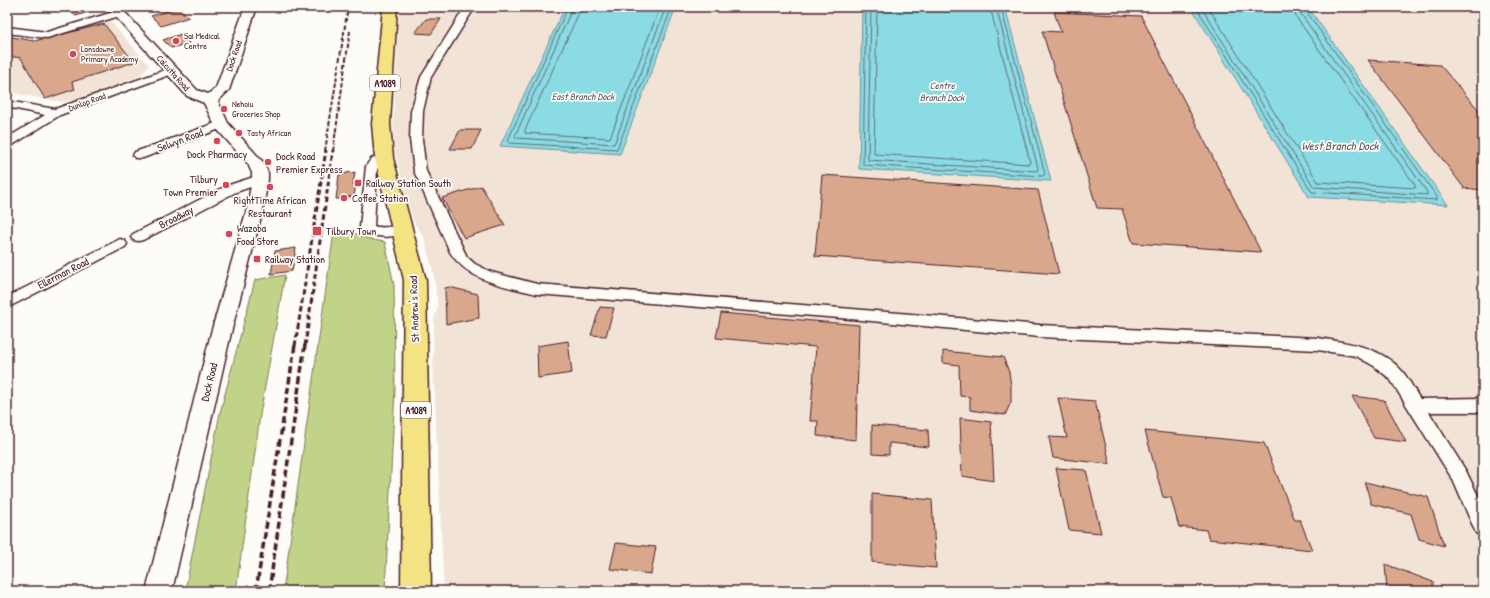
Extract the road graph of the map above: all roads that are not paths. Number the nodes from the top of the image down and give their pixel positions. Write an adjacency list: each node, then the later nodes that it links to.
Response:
1 (251, 7): 7 (street, Dock Road)
2 (390, 7): 13 (highway, St Andrew's Road / A1089)
3 (470, 7): 20 (street)
4 (116, 10): 5 (street); 6 (street, Calcutta Road)
5 (7, 30)
6 (171, 71): 7 (street, Calcutta Road); 9 (street, Dunlop Road)
7 (210, 100): 10 (street)
8 (7, 104): 9 (street)
9 (56, 113): 11 (street, Dunlop Road)
10 (221, 125): 12 (street, Selwyn Road); 14 (street)
11 (7, 143)
12 (139, 155)
13 (384, 158): 15 (highway, St Andrew's Road / A1089); 15 (street)
14 (260, 176): 16 (street, Broadway); 22 (street, Dock Road)
15 (402, 230): 23 (highway, St Andrew's Road / A1089)
16 (138, 237)
17 (120, 244): 18 (street, Ellerman Road)
18 (7, 303)
19 (1483, 405): 20 (street)
20 (1414, 406): 21 (street)
21 (1483, 527)
22 (159, 591)
23 (416, 591)

